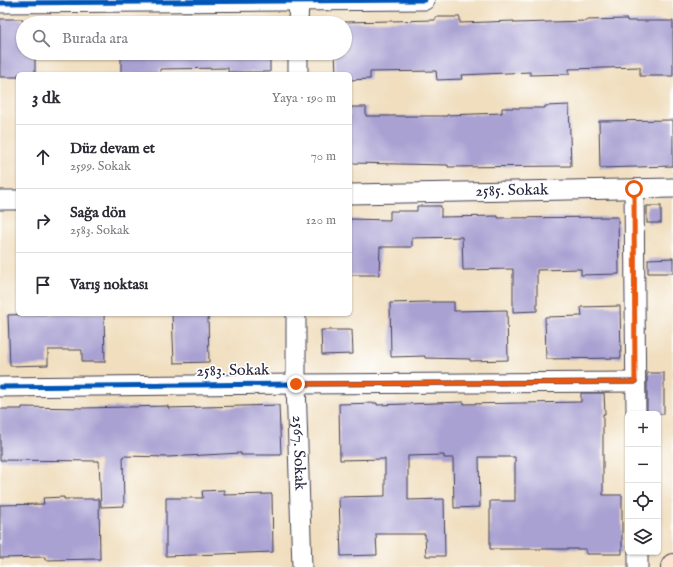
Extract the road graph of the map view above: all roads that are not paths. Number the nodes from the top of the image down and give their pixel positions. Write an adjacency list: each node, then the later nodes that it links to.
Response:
1 (299, 0): 2 (street); 3 (street); 4 (street)
2 (424, 0)
3 (0, 3)
4 (298, 16)
5 (298, 60): 6 (street)
6 (298, 72)
7 (673, 188): 8 (street, 2585. Sokak)
8 (634, 189): 9 (street, 2585. Sokak); 13 (street)
9 (352, 194)
10 (0, 200): 11 (street)
11 (16, 200)
12 (296, 316): 14 (street, 2567. Sokak)
13 (635, 382): 14 (street, 2583. Sokak); 16 (street)
14 (296, 384): 15 (street, 2583. Sokak); 18 (street, 2567. Sokak)
15 (0, 387)
16 (636, 411)
17 (638, 555): 19 (street)
18 (302, 567)
19 (638, 567)

